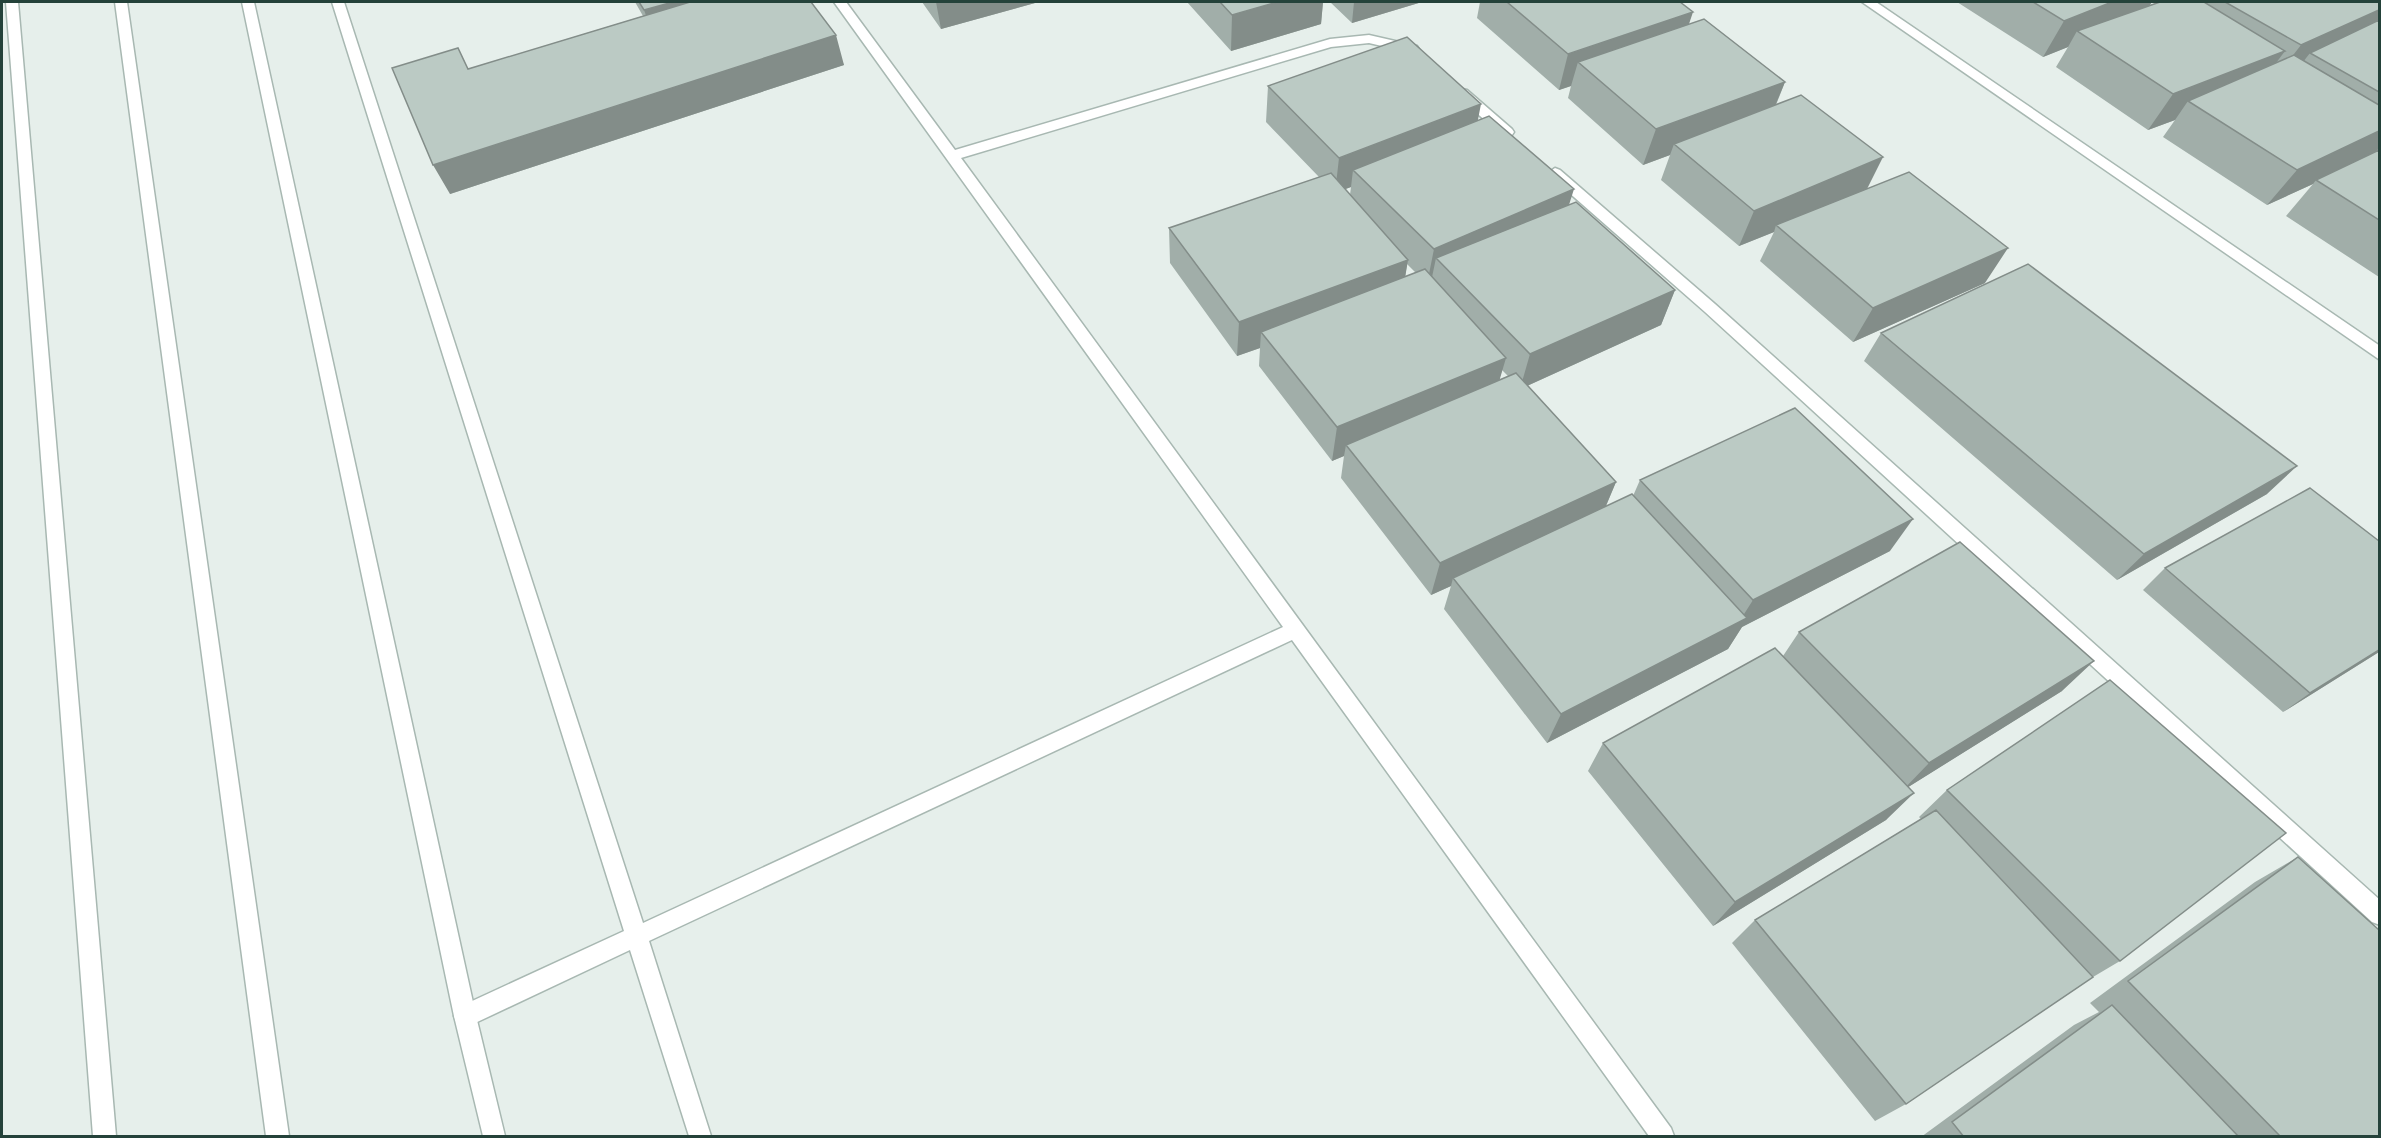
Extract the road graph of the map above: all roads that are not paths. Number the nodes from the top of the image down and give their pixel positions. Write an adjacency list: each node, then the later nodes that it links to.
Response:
1 (12, 2): 17 (street)
2 (121, 2): 18 (street)
3 (248, 2): 16 (street)
4 (338, 2): 15 (street)
5 (840, 2): 10 (street)
6 (1868, 2): 12 (street)
7 (1428, 63): 10 (street)
8 (1446, 79): 9 (street)
9 (1516, 140)
10 (952, 156): 13 (street)
11 (1543, 163): 14 (street)
12 (2379, 354)
13 (1295, 630): 15 (street); 21 (street)
14 (2379, 915)
15 (637, 935): 16 (street); 20 (street)
16 (465, 1016): 19 (street)
17 (105, 1137)
18 (278, 1137)
19 (494, 1137)
20 (700, 1137)
21 (1663, 1137)

